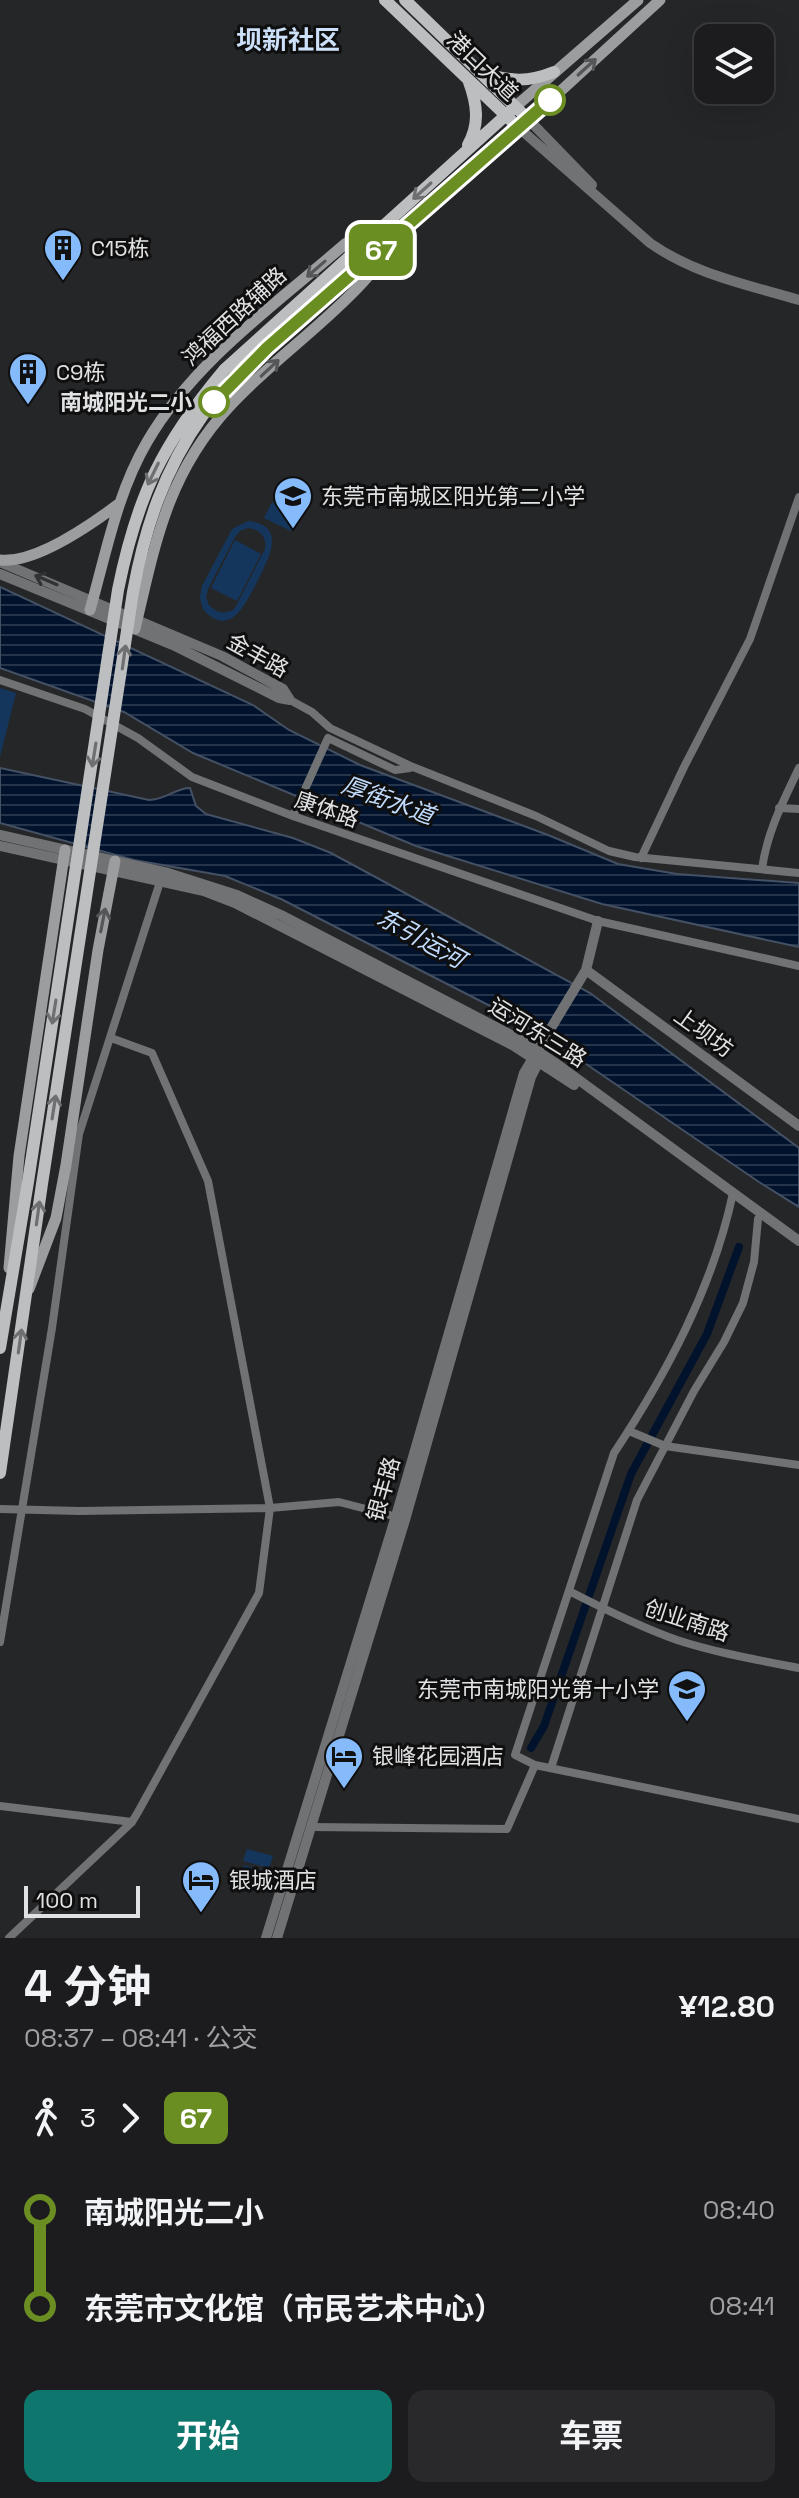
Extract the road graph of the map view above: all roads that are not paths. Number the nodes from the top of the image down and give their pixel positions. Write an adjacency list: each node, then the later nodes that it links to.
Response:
1 (385, 0): 6 (main road, 港口大道)
2 (405, 0): 6 (main road, 港口大道)
3 (638, 0): 5 (main road)
4 (660, 0): 8 (main road, one-way to 4)
5 (554, 72): 6 (main road); 7 (main road)
6 (474, 75): 7 (main road, 港口大道); 9 (main road)
7 (510, 111): 8 (main road, 港口大道); 9 (main road)
8 (524, 124): 11 (main road); 12 (street)
9 (463, 153): 10 (main road, one-way to 10)
10 (381, 229): 13 (main road); 15 (main road, 鸿福西路辅路, one-way to 15)
11 (389, 243): 13 (main road); 19 (main road, one-way to 11)
12 (799, 300)
13 (198, 411): 45 (main road, one-way to 45); 46 (main road, one-way to 13)
14 (799, 497): 30 (street)
15 (121, 503): 16 (main road); 18 (main road, 鸿福西路辅路)
16 (0, 561): 18 (street, 金丰路, one-way to 16)
17 (0, 574): 18 (street, 金丰路)
18 (92, 605): 19 (street, 金丰路)
19 (136, 624): 21 (street, 金丰路)
20 (0, 680): 26 (street, 康体路)
21 (290, 700): 22 (street)
22 (413, 767): 26 (street); 30 (street)
23 (799, 768): 24 (street)
24 (779, 808): 25 (street); 32 (street)
25 (799, 809)
26 (293, 816): 35 (street, 康体路)
27 (0, 835): 29 (street, 运河东三路)
28 (0, 846): 29 (street, 运河东三路)
29 (64, 855): 31 (street, 运河东三路); 45 (main road)
30 (641, 858): 32 (street)
31 (114, 866): 34 (street, 运河东三路); 39 (street, 运河东三路); 46 (main road, one-way to 31)
32 (762, 869): 33 (street)
33 (799, 873)
34 (160, 882): 38 (street); 39 (street, 运河东三路)
35 (598, 921): 36 (street, 康体路); 37 (street, 银丰路)
36 (799, 966)
37 (586, 970): 39 (street, 银丰路); 40 (street, 上坝坊)
38 (111, 1038): 52 (street); 54 (street)
39 (536, 1056): 41 (street, 运河东三路); 55 (street, 银丰路)
40 (799, 1126)
41 (732, 1196): 42 (street, 运河东三路); 43 (street, 运河东三路); 48 (street)
42 (758, 1219): 44 (street, 运河东三路); 49 (street)
43 (799, 1241)
44 (799, 1249)
45 (8, 1297): 47 (main road)
46 (26, 1297): 51 (main road, one-way to 46)
47 (0, 1348)
48 (633, 1433): 49 (street); 56 (street)
49 (660, 1444): 50 (street); 57 (street)
50 (799, 1465)
51 (0, 1473)
52 (270, 1508): 54 (street); 55 (street); 64 (street)
53 (0, 1509): 54 (street)
54 (22, 1510): 58 (street)
55 (401, 1518): 65 (street, 银丰路); 67 (street, 银丰路)
56 (573, 1592): 57 (street, 创业南路); 60 (street)
57 (598, 1606): 59 (street, 创业南路); 61 (street)
58 (0, 1642)
59 (799, 1668)
60 (535, 1765): 61 (street); 65 (street)
61 (551, 1768): 63 (street)
62 (0, 1806): 64 (street)
63 (799, 1819)
64 (132, 1822): 66 (street)
65 (311, 1827): 68 (street, 银丰路)
66 (9, 1938)
67 (266, 1938)
68 (277, 1938)

